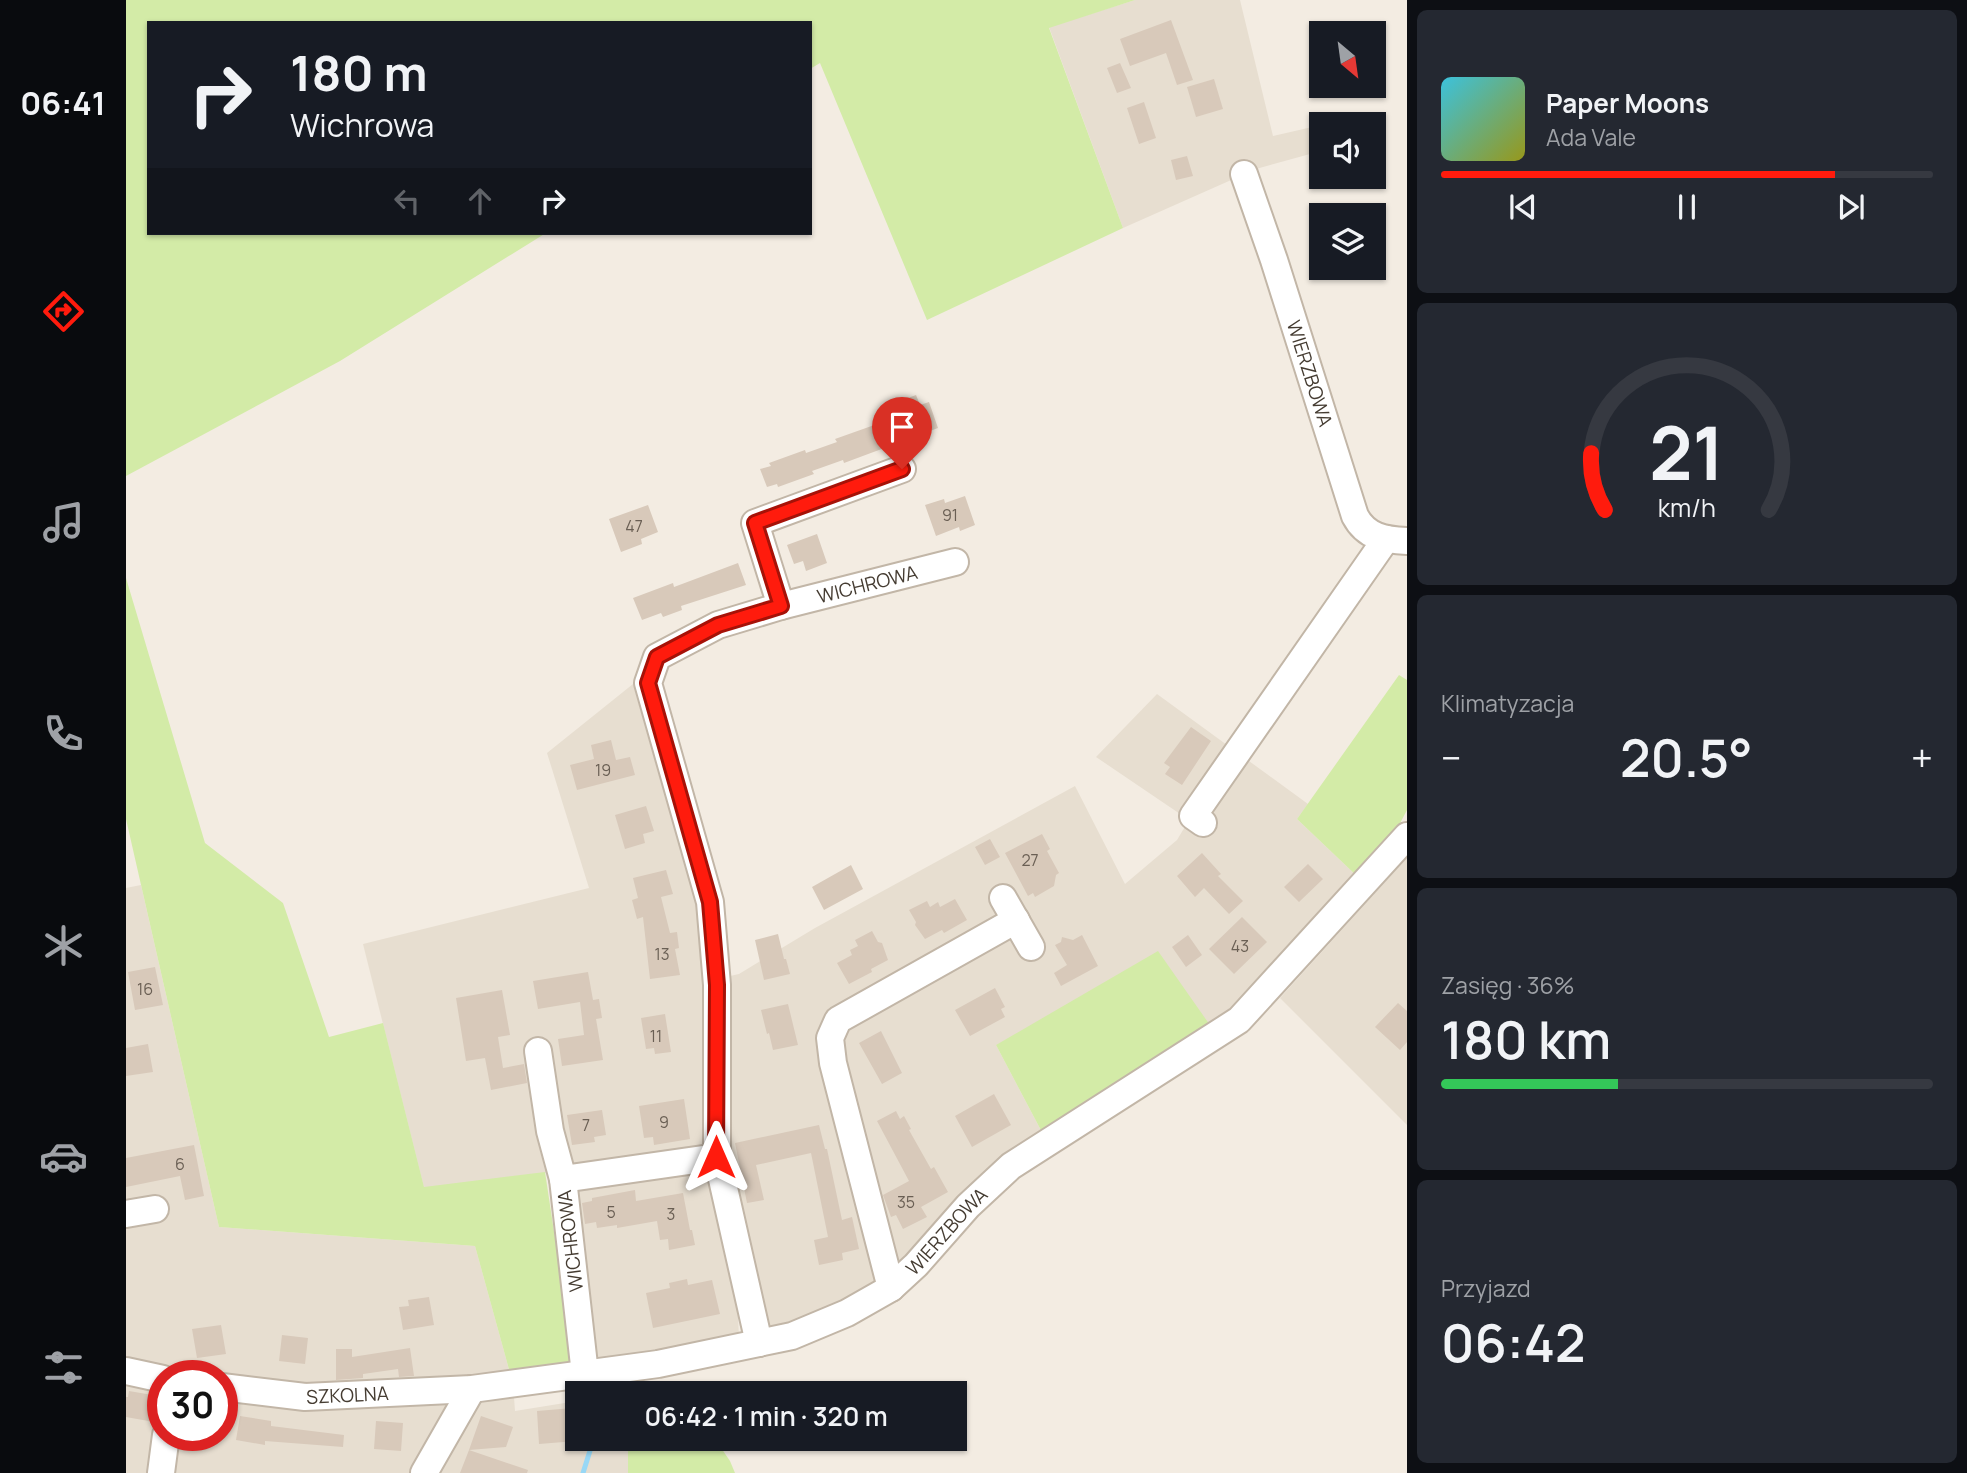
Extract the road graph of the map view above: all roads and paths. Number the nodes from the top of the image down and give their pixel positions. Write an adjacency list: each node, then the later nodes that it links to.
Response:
1 (1244, 174): 3 (street, WIERZBOWA)
2 (902, 469): 5 (street)
3 (1396, 540): 6 (street)
4 (955, 562): 5 (street, WICHROWA)
5 (781, 606): 10 (street, WICHROWA)
6 (1203, 823)
7 (1407, 836): 14 (street, WIERZBOWA)
8 (1031, 947): 14 (street)
9 (538, 1051): 11 (street)
10 (716, 1157): 11 (street, WICHROWA); 15 (street, WICHROWA)
11 (563, 1179): 17 (street, WICHROWA)
12 (155, 1209): 13 (street)
13 (126, 1214)
14 (891, 1288): 15 (street, WIERZBOWA)
15 (759, 1343): 17 (street, WIERZBOWA)
16 (126, 1371): 18 (street)
17 (585, 1374): 20 (street, WIERZBOWA)
18 (147, 1376)
19 (238, 1389): 20 (street, SZKOLNA)
20 (472, 1389): 23 (street)
21 (164, 1451): 22 (street)
22 (161, 1473)
23 (424, 1473)

